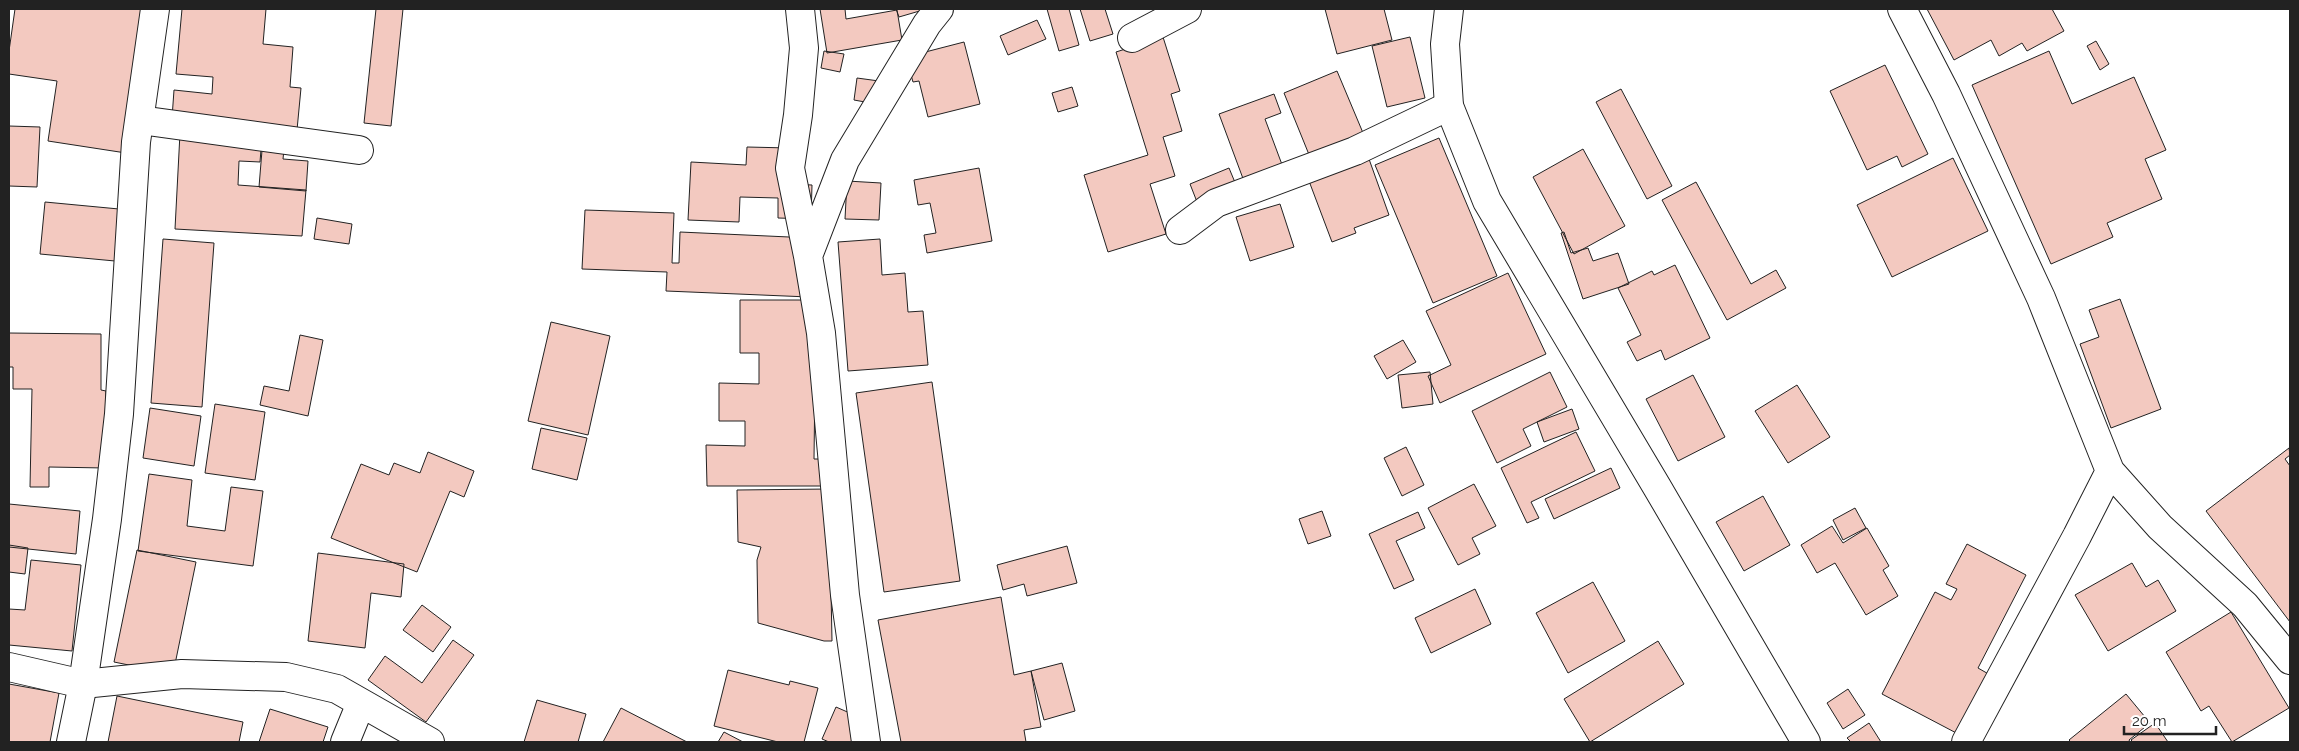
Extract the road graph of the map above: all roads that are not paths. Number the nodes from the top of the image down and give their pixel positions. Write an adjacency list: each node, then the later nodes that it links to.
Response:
1 (154, 9): 11 (street)
2 (800, 9): 14 (street)
3 (939, 9): 14 (street)
4 (1188, 9): 8 (street)
5 (1434, 9): 9 (street)
6 (1449, 9): 9 (street)
7 (1902, 9): 15 (street)
8 (1132, 38)
9 (1445, 44): 10 (street)
10 (1449, 106): 13 (street); 24 (street)
11 (140, 120): 12 (street); 18 (street)
12 (359, 150)
13 (1180, 230)
14 (808, 256): 23 (street)
15 (2110, 471): 16 (street); 25 (street)
16 (2290, 660)
17 (9, 667): 18 (street)
18 (83, 684): 19 (street); 20 (street)
19 (361, 703): 21 (street); 22 (street)
20 (71, 742)
21 (345, 742)
22 (430, 742)
23 (866, 742)
24 (1806, 742)
25 (1966, 742)

